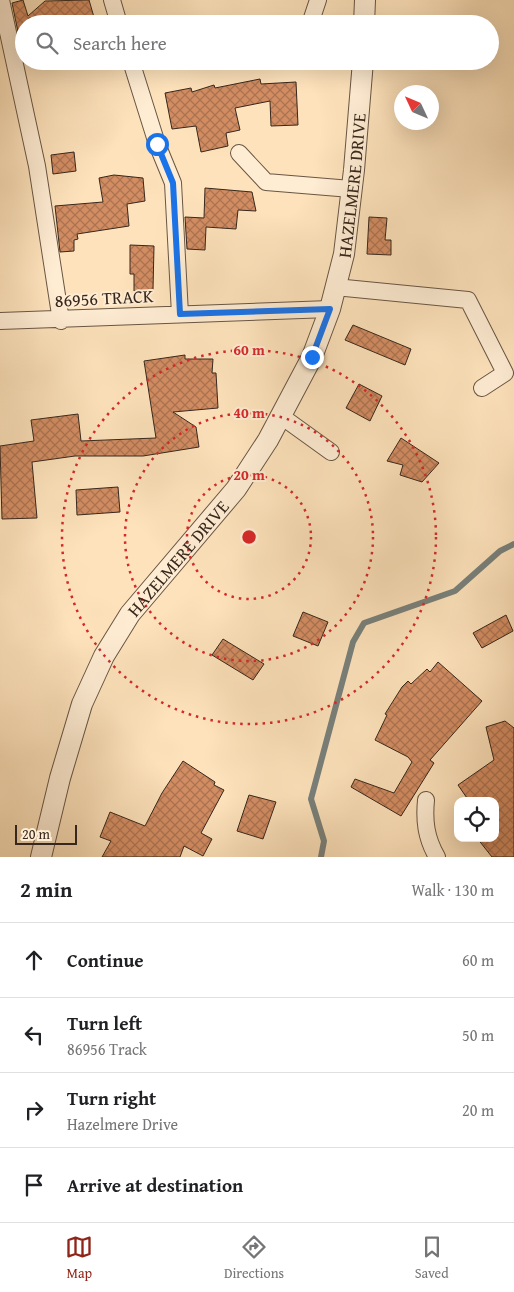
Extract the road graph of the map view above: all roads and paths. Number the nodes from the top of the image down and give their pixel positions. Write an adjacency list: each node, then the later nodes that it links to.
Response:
1 (0, 0): 8 (street)
2 (112, 0): 5 (street)
3 (318, 0): 6 (street)
4 (364, 0): 7 (street)
5 (117, 15)
6 (313, 15)
7 (364, 15)
8 (15, 67)
9 (16, 70): 17 (street)
10 (134, 70): 16 (street)
11 (362, 70): 13 (street, HAZELMERE DRIVE)
12 (239, 153): 13 (street)
13 (352, 189): 14 (street, HAZELMERE DRIVE)
14 (336, 287): 15 (street, HAZELMERE DRIVE); 19 (street)
15 (330, 309): 16 (street, 86956 TRACK); 20 (street, HAZELMERE DRIVE)
16 (180, 314): 17 (street, 86956 TRACK)
17 (60, 321): 18 (street, 86956 TRACK)
18 (0, 322)
19 (482, 388)
20 (281, 416): 21 (street); 23 (street, HAZELMERE DRIVE)
21 (331, 452)
22 (426, 800): 24 (street)
23 (41, 857)
24 (436, 857)

